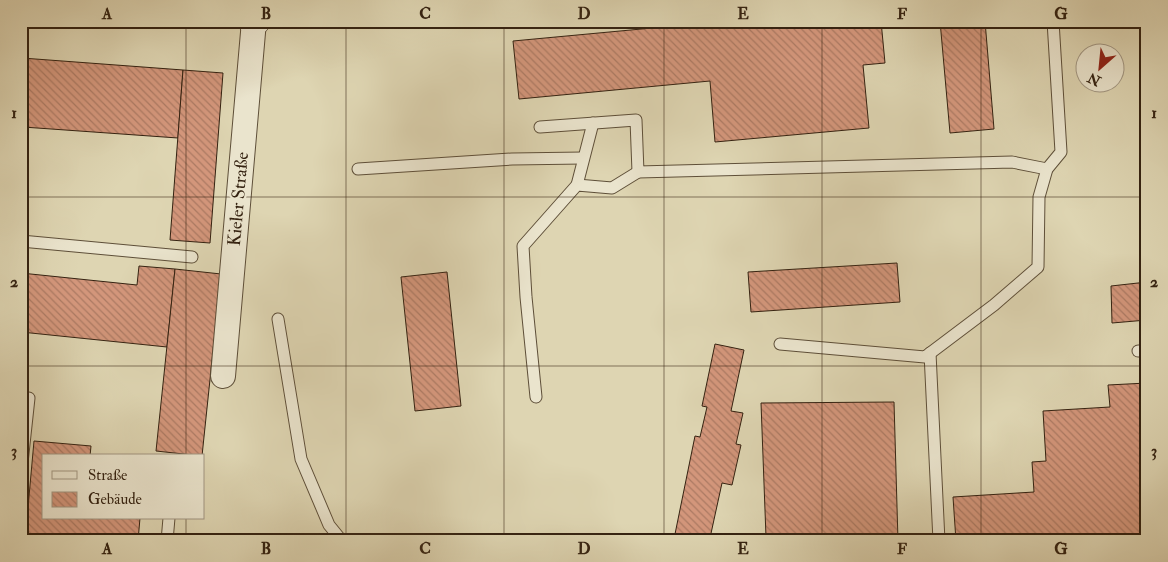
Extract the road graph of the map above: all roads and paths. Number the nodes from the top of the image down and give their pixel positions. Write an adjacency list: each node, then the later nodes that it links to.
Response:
1 (254, 21): 15 (street, Kieler Straße)
2 (1052, 21): 7 (lane)
3 (593, 123): 4 (lane); 5 (lane); 8 (lane)
4 (540, 127)
5 (583, 158): 6 (lane); 9 (lane)
6 (358, 169)
7 (1048, 169): 8 (lane); 14 (lane)
8 (638, 172): 9 (lane)
9 (577, 185): 16 (lane)
10 (21, 241): 11 (lane)
11 (192, 257)
12 (278, 319): 21 (lane)
13 (780, 344): 14 (lane)
14 (930, 353): 22 (lane)
15 (223, 376)
16 (536, 397)
17 (21, 398): 18 (lane)
18 (21, 472)
19 (169, 520): 20 (lane)
20 (167, 541)
21 (342, 541)
22 (939, 541)

